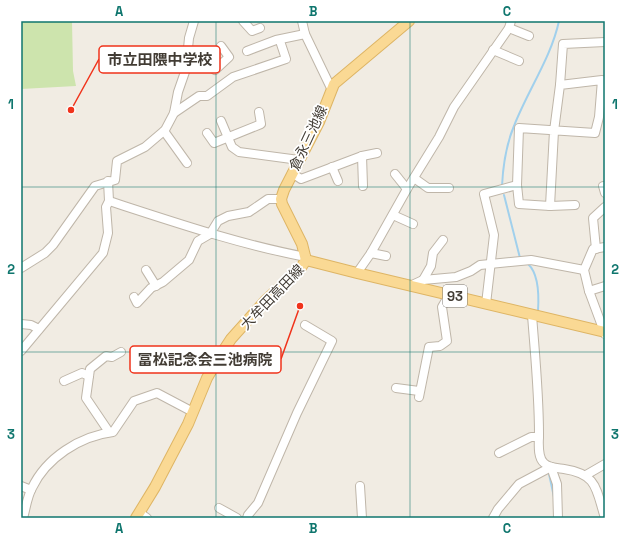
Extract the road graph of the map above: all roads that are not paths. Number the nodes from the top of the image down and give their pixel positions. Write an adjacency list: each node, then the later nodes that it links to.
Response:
1 (194, 21): 14 (street)
2 (243, 21): 6 (street)
3 (302, 21): 7 (street)
4 (409, 21): 18 (main road, 倉永三池線)
5 (510, 24): 8 (street); 12 (street)
6 (260, 28)
7 (305, 34): 9 (street); 18 (street)
8 (530, 36)
9 (280, 41): 13 (street); 20 (street)
10 (605, 42): 17 (street)
11 (221, 46): 14 (street)
12 (493, 50): 15 (street); 34 (street)
13 (247, 51)
14 (187, 58): 20 (street)
15 (519, 61)
16 (604, 80): 17 (street); 21 (street)
17 (560, 85): 24 (street)
18 (331, 88): 29 (main road, 倉永三池線)
19 (259, 112): 26 (street)
20 (174, 113): 23 (street)
21 (602, 117): 24 (street)
22 (221, 121): 26 (street)
23 (164, 131): 30 (street); 35 (street)
24 (554, 131): 38 (street); 43 (street)
25 (207, 134): 26 (street)
26 (228, 138): 29 (street)
27 (377, 153): 28 (street)
28 (362, 156): 31 (street); 37 (street)
29 (299, 160): 32 (main road, 倉永三池線)
30 (187, 163)
31 (332, 167): 32 (street); 36 (street)
32 (292, 173): 41 (main road, 倉永三池線)
33 (395, 174): 40 (street)
34 (414, 178): 39 (street); 40 (street)
35 (108, 181): 42 (street); 56 (street)
36 (338, 181)
37 (363, 186)
38 (517, 186): 43 (street); 55 (street)
39 (449, 188)
40 (407, 189): 46 (street)
41 (281, 199): 48 (street); 54 (main road)
42 (109, 201): 48 (street); 71 (street)
43 (550, 206): 44 (street)
44 (574, 206)
45 (605, 207): 51 (street)
46 (393, 215): 47 (street); 52 (street)
47 (413, 224)
48 (210, 234): 54 (street); 61 (street)
49 (443, 240): 60 (street)
50 (605, 247): 51 (street)
51 (596, 249): 58 (street)
52 (371, 253): 53 (street); 59 (street)
53 (386, 256)
54 (306, 258): 59 (main road, 大牟田高田線 / 93); 79 (main road, 大牟田高田線)
55 (491, 265): 58 (street); 60 (street); 67 (street)
56 (21, 268)
57 (146, 270): 61 (street)
58 (584, 270): 64 (street)
59 (357, 274): 62 (main road, 大牟田高田線 / 93)
60 (423, 280): 62 (street)
61 (156, 286): 66 (street)
62 (410, 286): 65 (main road, 大牟田高田線 / 93)
63 (605, 286): 64 (street)
64 (589, 291): 72 (street)
65 (449, 295): 67 (main road, 大牟田高田線 / 93); 78 (street)
66 (134, 297)
67 (486, 304): 68 (main road, 大牟田高田線 / 93)
68 (532, 315): 72 (main road, 大牟田高田線 / 93); 81 (street)
69 (21, 324): 71 (street)
70 (304, 325): 94 (street)
71 (38, 329): 73 (street)
72 (605, 333)
73 (25, 340): 74 (street)
74 (21, 351)
75 (121, 352): 76 (street)
76 (89, 376): 77 (street); 80 (street)
77 (64, 381)
78 (396, 388)
79 (193, 412): 80 (street); 90 (main road, 大牟田高田線)
80 (109, 432): 88 (street)
81 (539, 437): 82 (street); 84 (street)
82 (498, 453)
83 (605, 464): 85 (street)
84 (551, 467): 85 (street); 96 (street); 97 (street)
85 (586, 475): 91 (street)
86 (21, 486): 88 (street)
87 (360, 486): 95 (street)
88 (31, 490): 92 (street)
89 (220, 508): 93 (street)
90 (141, 516)
91 (604, 516)
92 (24, 518)
93 (237, 518)
94 (247, 518)
95 (362, 518)
96 (493, 518)
97 (558, 518)

